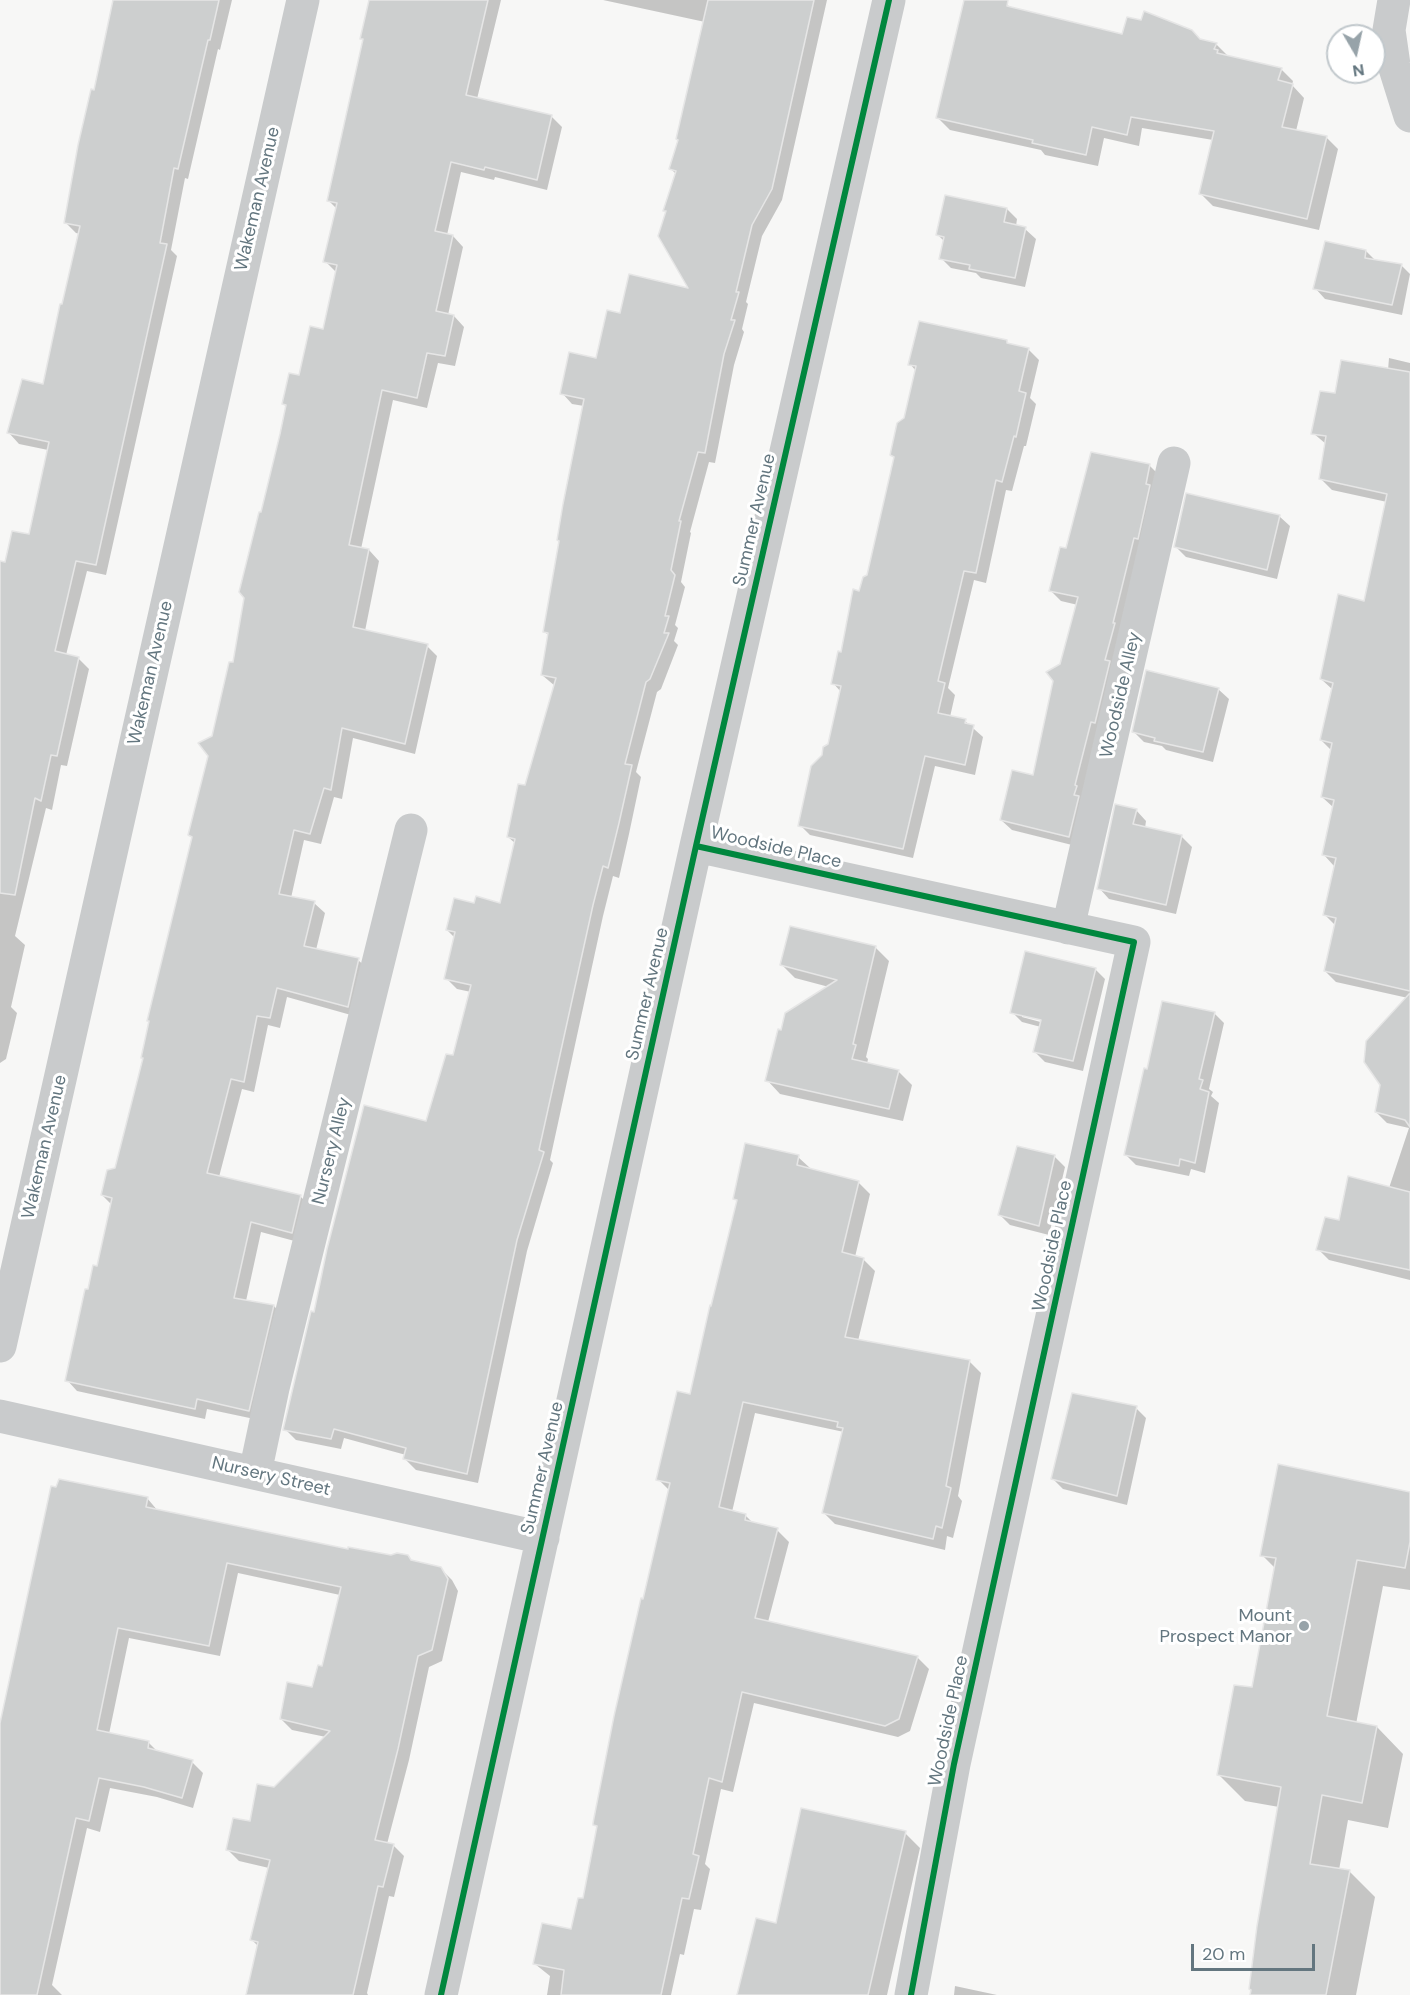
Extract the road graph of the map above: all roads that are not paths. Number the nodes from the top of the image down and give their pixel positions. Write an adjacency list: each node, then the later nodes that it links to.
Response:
1 (303, 0): 9 (street, Wakeman Avenue)
2 (889, 0): 7 (street, Summer Avenue)
3 (1394, 0): 4 (street)
4 (1410, 116)
5 (1173, 463): 8 (street, Woodside Alley)
6 (411, 830): 11 (street, Nursery Alley)
7 (696, 846): 8 (street, Woodside Place); 12 (street, Summer Avenue)
8 (1068, 928): 14 (street, Woodside Place)
9 (0, 1346)
10 (0, 1416): 11 (street, Nursery Street)
11 (255, 1473): 12 (street, Nursery Street)
12 (543, 1538): 13 (street, Summer Avenue)
13 (441, 1995)
14 (911, 1995)

